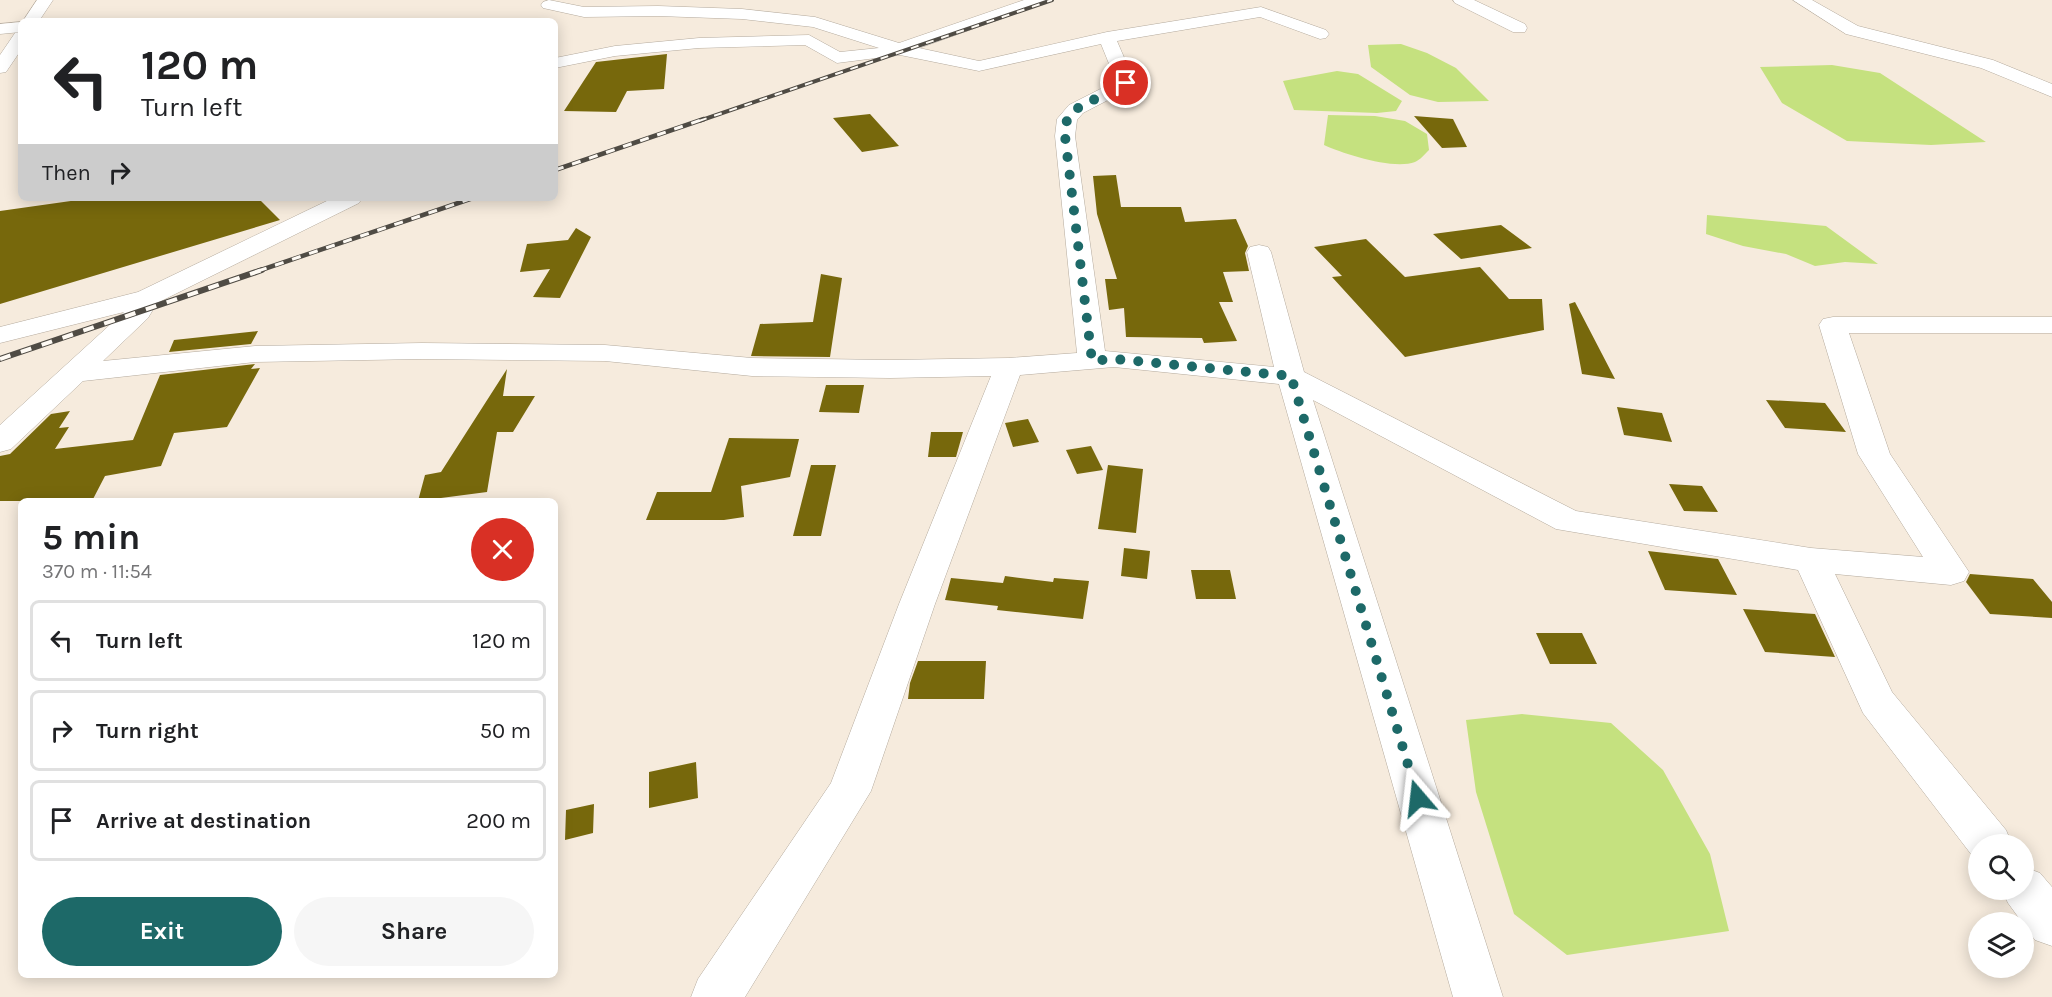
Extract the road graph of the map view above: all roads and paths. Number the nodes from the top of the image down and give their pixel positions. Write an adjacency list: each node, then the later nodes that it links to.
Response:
1 (45, 0): 6 (main road)
2 (1040, 0): 13 (main road)
3 (1461, 0): 8 (main road)
4 (1801, 0): 16 (main road)
5 (548, 9): 13 (main road)
6 (34, 18)
7 (18, 27): 9 (main road)
8 (1519, 28)
9 (0, 29)
10 (1320, 34): 11 (main road)
11 (1107, 37): 13 (main road); 22 (main road)
12 (18, 41): 15 (main road)
13 (901, 50): 14 (main road)
14 (558, 62)
15 (0, 68)
16 (2052, 91)
17 (345, 201): 19 (main road)
18 (1259, 252): 25 (main road)
19 (147, 298): 21 (main road); 24 (main road)
20 (2052, 325): 27 (main road)
21 (0, 335)
22 (1092, 361): 23 (main road); 25 (main road)
23 (1010, 367): 24 (main road); 31 (main road)
24 (72, 373): 26 (main road)
25 (1291, 376): 27 (main road); 32 (main road)
26 (0, 442)
27 (1811, 560): 28 (main road)
28 (1982, 834)
29 (2033, 900): 30 (main road)
30 (2052, 924)
31 (716, 997)
32 (1478, 997)

